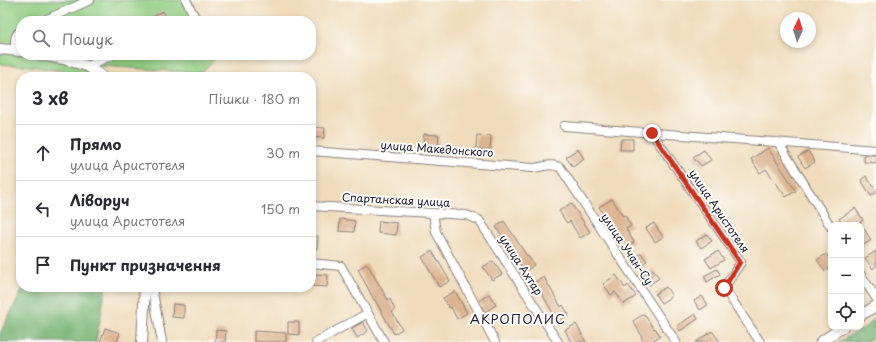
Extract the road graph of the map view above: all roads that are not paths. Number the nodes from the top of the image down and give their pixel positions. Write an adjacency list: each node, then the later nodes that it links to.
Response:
1 (90, 0): 3 (street)
2 (186, 0): 4 (street)
3 (54, 16)
4 (194, 16)
5 (0, 49): 6 (main road)
6 (16, 51)
7 (67, 60): 9 (main road)
8 (101, 60): 9 (street)
9 (87, 66): 10 (main road)
10 (96, 72)
11 (564, 126): 12 (street)
12 (652, 133): 13 (street); 37 (street, улица Аристотеля)
13 (778, 142): 14 (street); 20 (street)
14 (876, 150)
15 (316, 151): 16 (street, улица Македонского)
16 (560, 167): 36 (street, улица Учан-Су)
17 (316, 206): 18 (street, Спартанская улица)
18 (433, 213): 19 (street, Спартанская улица); 34 (street)
19 (479, 220): 35 (street, улица Ахтар)
20 (828, 222)
21 (316, 264): 27 (street)
22 (864, 279): 25 (street)
23 (145, 292): 30 (main road)
24 (153, 292): 31 (street)
25 (876, 298)
26 (876, 306): 28 (main road)
27 (368, 313): 32 (street); 33 (street)
28 (864, 313)
29 (839, 330): 38 (main road)
30 (142, 342)
31 (162, 342)
32 (316, 342)
33 (384, 342)
34 (495, 342)
35 (558, 342)
36 (676, 342)
37 (760, 342)
38 (821, 342)

